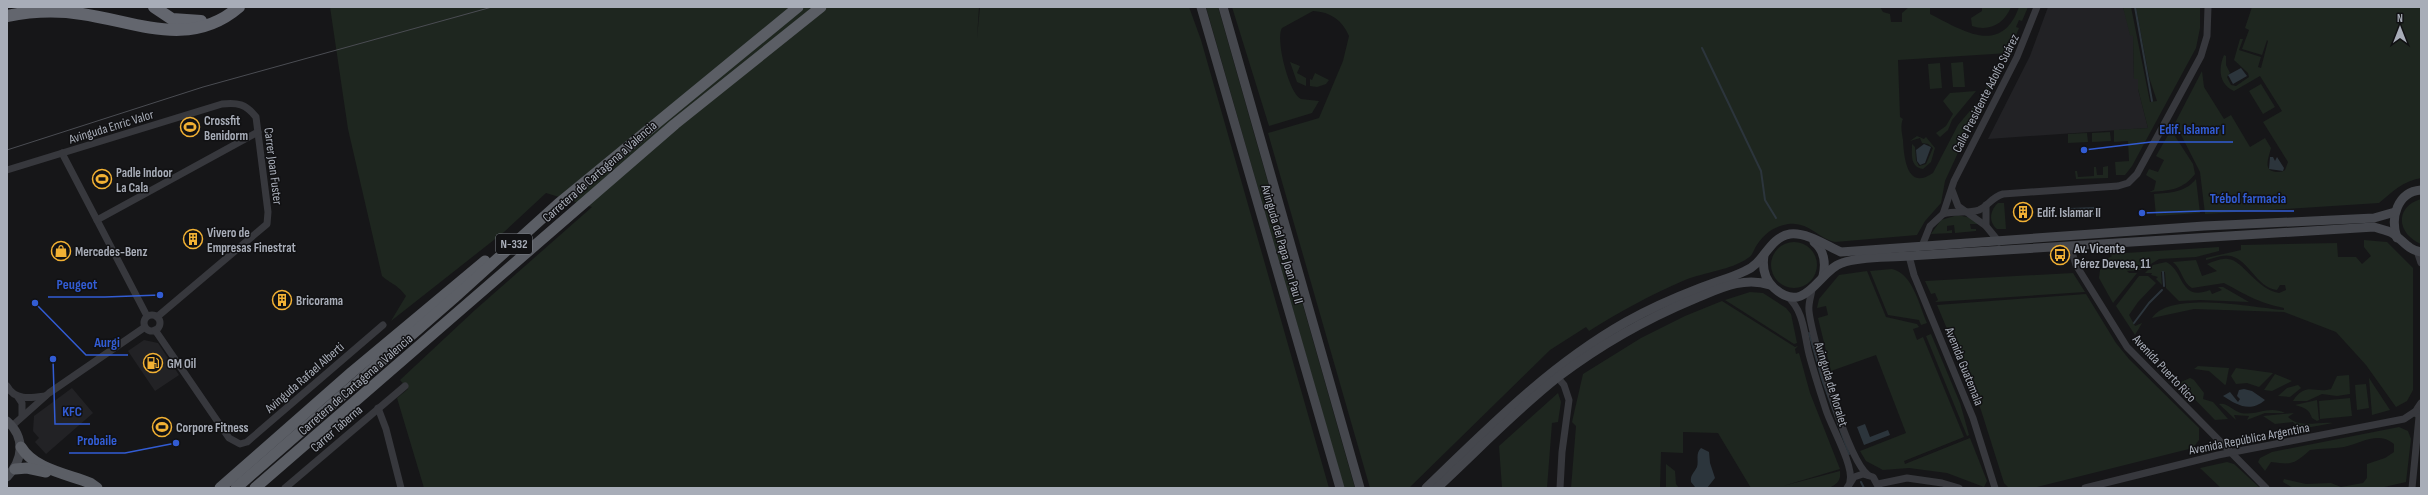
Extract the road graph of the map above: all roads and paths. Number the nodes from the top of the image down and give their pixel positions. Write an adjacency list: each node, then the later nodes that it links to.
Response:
1 (154, 7): 2 (highway)
2 (233, 7)
3 (239, 7): 11 (highway)
4 (798, 7): 19 (highway, Carretera de Cartagena a Valencia / N-332)
5 (821, 7): 12 (highway, Carretera de Cartagena a Valencia / N-332)
6 (828, 7): 12 (highway)
7 (1201, 7): 70 (main road, Avinguda del Papa Joan Pau II)
8 (1223, 7): 71 (main road, Avinguda del Papa Joan Pau II)
9 (2037, 7): 17 (street, Calle Presidente Adolfo Suárez)
10 (2208, 7): 20 (street)
11 (7, 16)
12 (779, 40): 67 (highway, Carretera de Cartagena a Valencia / N-332)
13 (222, 104): 14 (street, Carrer Joan Fuster); 15 (street, Avinguda Enric Valor)
14 (258, 132): 24 (street); 40 (street, Carrer Joan Fuster)
15 (62, 153): 16 (street, Avinguda Enric Valor); 24 (street)
16 (7, 170)
17 (1951, 188): 21 (street); 23 (street, Calle Presidente Adolfo Suárez)
18 (2421, 190): 22 (main road)
19 (558, 204): 65 (highway); 66 (highway, Carretera de Cartagena a Valencia / N-332)
20 (1986, 205): 21 (street); 25 (street)
21 (1964, 212): 23 (street); 25 (street)
22 (2395, 212): 27 (main road); 28 (main road)
23 (1943, 214): 29 (street)
24 (97, 220): 39 (street)
25 (1986, 226): 28 (street)
26 (1810, 238): 29 (main road); 32 (main road); 35 (main road)
27 (2397, 238): 30 (main road); 31 (main road)
28 (1998, 242): 29 (main road)
29 (1922, 246)
30 (2070, 246): 33 (main road); 57 (street, Avenida Puerto Rico)
31 (2419, 252): 34 (street)
32 (1764, 255): 36 (main road); 72 (main road)
33 (1909, 256): 35 (main road); 76 (street, Avenida Guatemala)
34 (2421, 263)
35 (1822, 278): 37 (main road)
36 (1770, 285): 38 (main road); 44 (main road)
37 (1812, 290): 38 (main road); 60 (street, Avinguda de Moralet)
38 (1787, 296): 61 (street, Avinguda de Moralet)
39 (147, 316): 40 (street); 42 (street)
40 (157, 317): 43 (street)
41 (383, 325): 43 (street, Avinguda Rafael Alberti)
42 (145, 327): 43 (street); 48 (street)
43 (155, 330)
44 (1558, 378): 73 (main road); 74 (street)
45 (7, 386): 47 (street)
46 (405, 386): 50 (street, Carrer Taberna)
47 (18, 396): 48 (street); 51 (street)
48 (45, 396): 51 (street)
49 (2421, 402): 52 (street)
50 (378, 408): 68 (street, Carrer Taberna); 69 (street)
51 (22, 416): 53 (street)
52 (2419, 416): 56 (street, Avenida República Argentina); 79 (street)
53 (10, 424): 55 (main road)
54 (2421, 446): 80 (street)
55 (21, 447): 59 (main road); 64 (highway)
56 (2252, 449): 57 (street, Avenida República Argentina); 58 (street)
57 (2230, 453): 58 (street, Avenida Puerto Rico); 77 (street, Avenida República Argentina)
58 (2244, 466): 78 (street, Avenida Puerto Rico)
59 (11, 473): 63 (highway)
60 (1868, 474): 61 (street); 62 (street, Avinguda de Moralet)
61 (1848, 486)
62 (1879, 486): 75 (street)
63 (87, 488)
64 (97, 488)
65 (220, 488)
66 (236, 488)
67 (255, 488)
68 (285, 488)
69 (401, 488)
70 (1340, 488)
71 (1360, 488)
72 (1426, 488)
73 (1437, 488)
74 (1560, 488)
75 (1959, 488)
76 (1995, 488)
77 (2085, 488)
78 (2266, 488)
79 (2412, 488)
80 (2416, 488)

